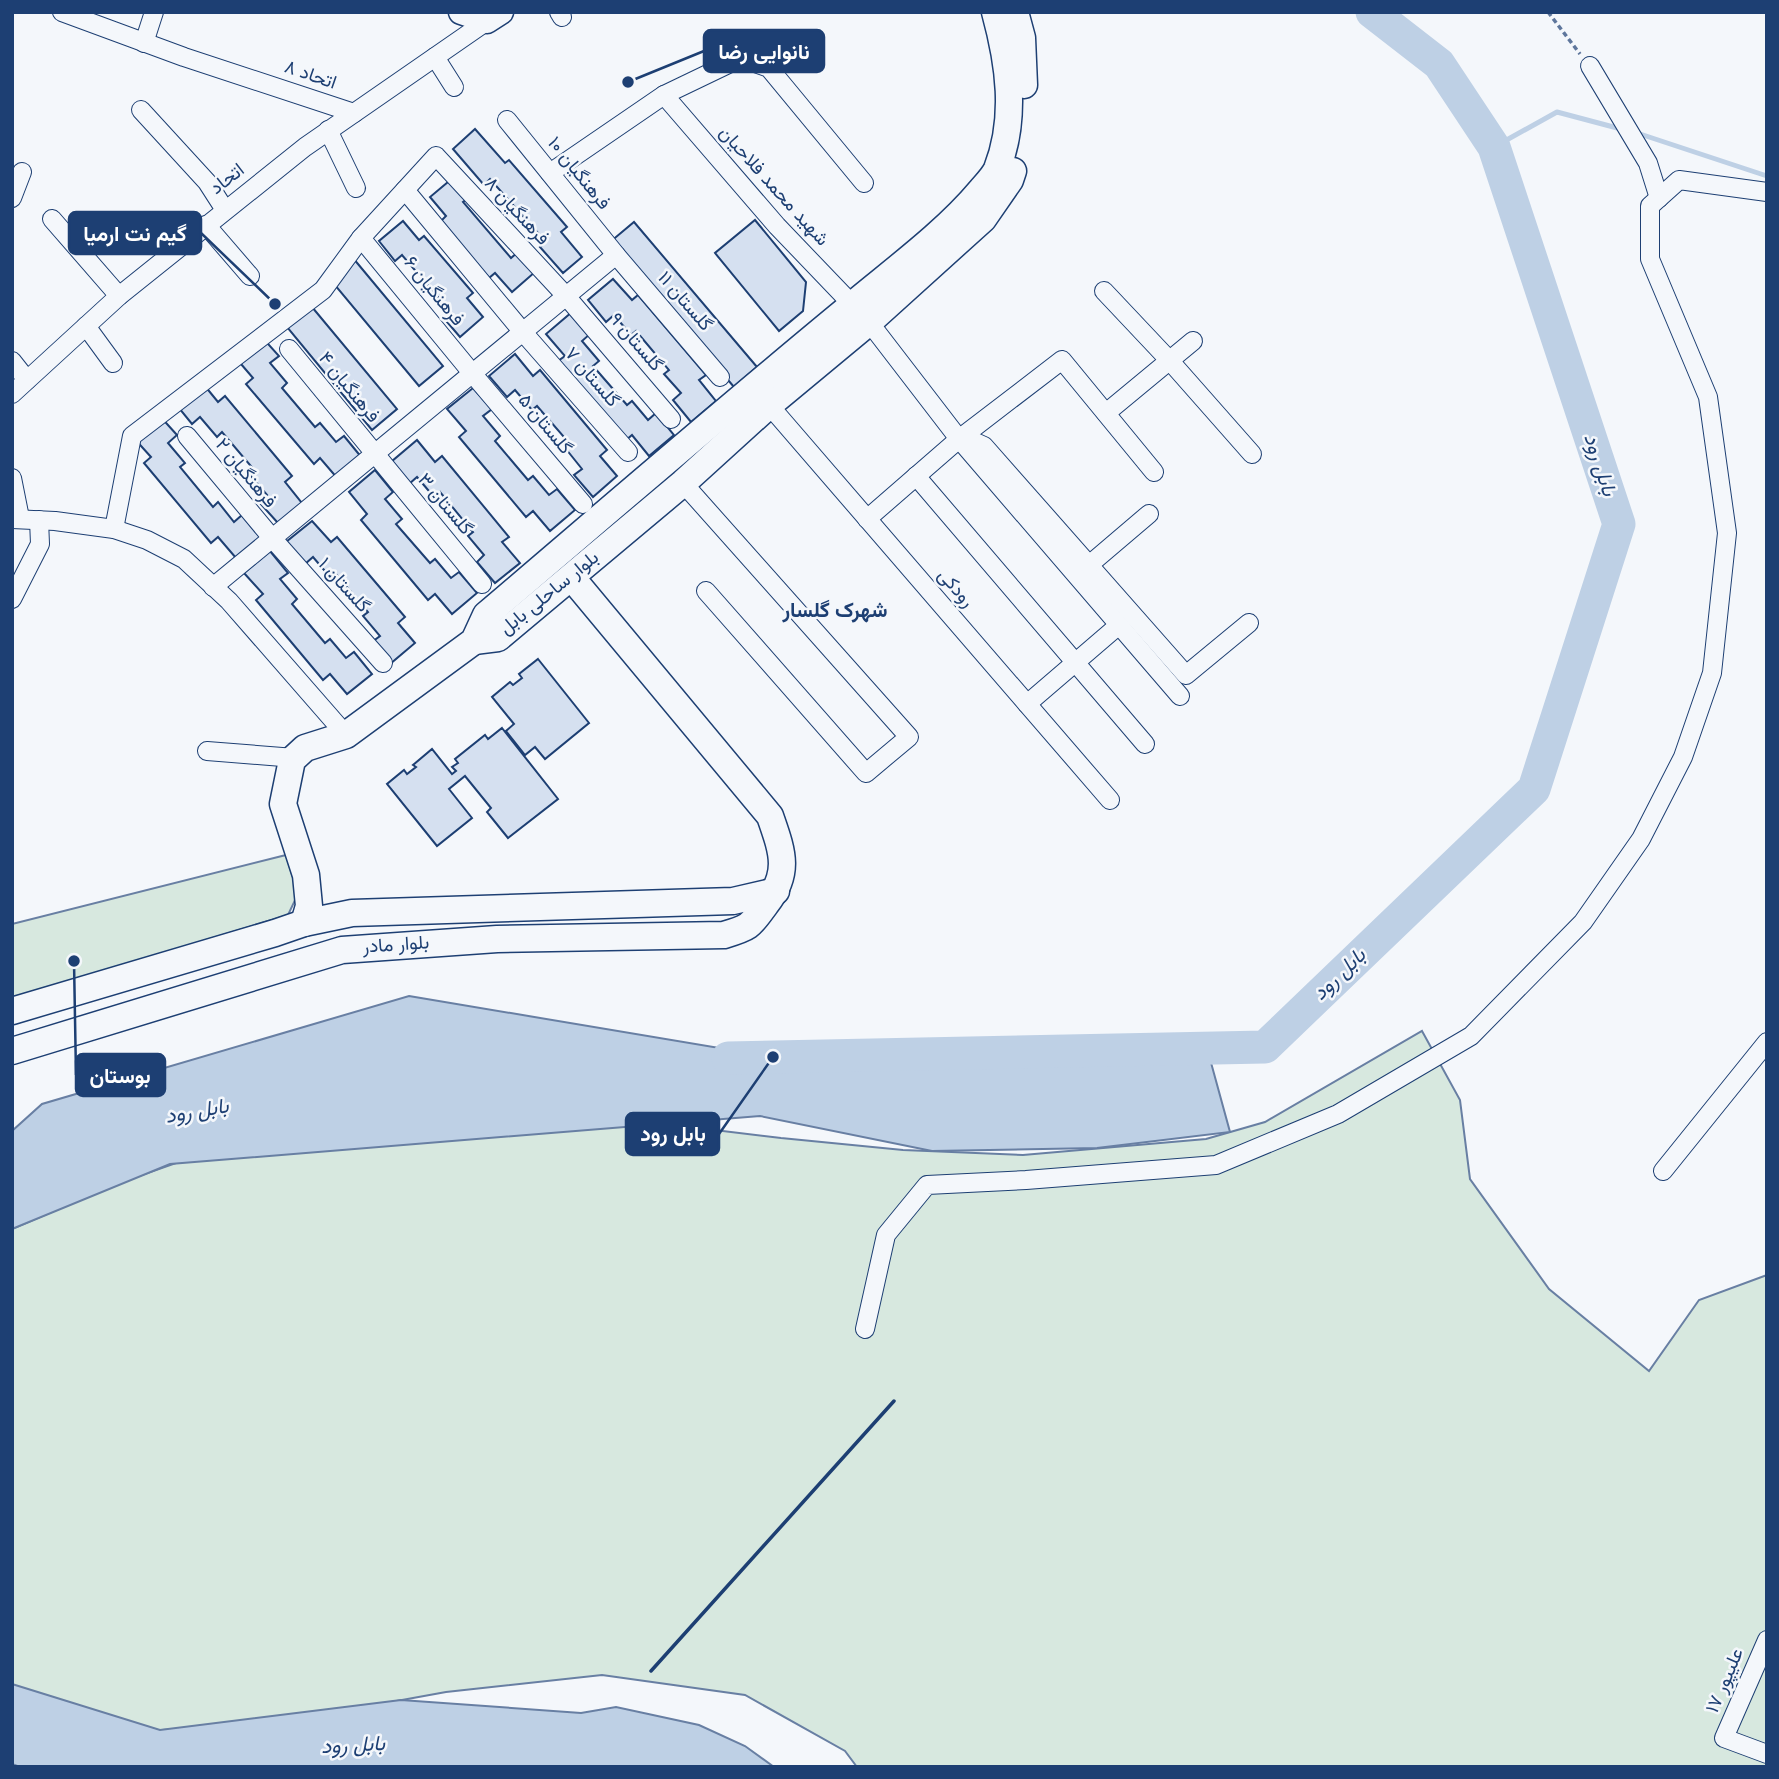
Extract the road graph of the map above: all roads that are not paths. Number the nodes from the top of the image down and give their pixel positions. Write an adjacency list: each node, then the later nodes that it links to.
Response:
1 (62, 12): 7 (street, اتحاد ۸)
2 (154, 12): 7 (street)
3 (461, 12): 6 (main road)
4 (995, 12): 33 (main road, بلوار ساحلی بابل)
5 (1015, 12): 33 (main road, بلوار ساحلی بابل)
6 (494, 16): 8 (street, اتحاد)
7 (144, 43): 13 (street, اتحاد ۸)
8 (435, 57): 10 (street); 13 (street, اتحاد)
9 (1590, 66): 23 (street)
10 (454, 87)
11 (664, 95): 17 (street); 18 (street); 33 (street, شهید محمد فلاحیان)
12 (141, 110): 24 (street)
13 (354, 113): 15 (street, اتحاد)
14 (508, 120): 17 (street, فرهنگیان ۱۰)
15 (328, 130): 19 (street); 24 (street, اتحاد)
16 (22, 172): 22 (street)
17 (550, 173): 28 (street, فرهنگیان ۱۰)
18 (863, 183)
19 (356, 188)
20 (404, 190): 27 (street); 32 (street, فرهنگیان ۸); 35 (street, گلستان ۷)
21 (1767, 192): 23 (street)
22 (12, 198)
23 (1659, 198): 88 (street)
24 (225, 210): 26 (street, اتحاد)
25 (52, 219): 31 (street)
26 (206, 225): 29 (street); 31 (street, اتحاد)
27 (361, 238): 41 (street, فرهنگیان ۶); 62 (street)
28 (615, 255): 32 (street); 42 (street, گلستان ۱۱)
29 (250, 276)
30 (1104, 291): 38 (street)
31 (119, 296): 34 (street, اتحاد)
32 (566, 296): 35 (street); 47 (street, گلستان ۹)
33 (861, 313): 45 (main road, بلوار ساحلی بابل); 49 (street, شهید محمد فلاحیان); 72 (main road, بلوار ساحلی بابل)
34 (86, 326): 40 (street); 43 (street, اتحاد)
35 (522, 331): 41 (street); 50 (street, گلستان ۷)
36 (1193, 341): 38 (street)
37 (289, 349): 51 (street, فرهنگیان ۴)
38 (1170, 360): 46 (street); 52 (street)
39 (12, 362): 43 (street)
40 (113, 363)
41 (472, 373): 51 (street); 57 (street, گلستان ۵)
42 (720, 377)
43 (27, 380): 44 (street, اتحاد)
44 (12, 394)
45 (769, 405): 56 (main road, بلوار ساحلی بابل); 60 (street, رودکی)
46 (1106, 413): 49 (street); 53 (street)
47 (671, 419)
48 (187, 436): 63 (street, فرهنگیان ۲)
49 (959, 439): 54 (street); 64 (street); 71 (street, شهید محمد فلاحیان)
50 (628, 452)
51 (374, 454): 63 (street); 66 (street, گلستان ۳)
52 (1252, 454)
53 (1154, 472)
54 (916, 476): 60 (street); 73 (street)
55 (12, 478): 59 (street)
56 (683, 483): 65 (main road, بلوار ساحلی بابل); 68 (street)
57 (583, 504)
58 (1149, 514): 64 (street)
59 (16, 518): 61 (street)
60 (867, 519): 76 (street, رودکی)
61 (39, 520): 62 (street); 69 (street)
62 (114, 529): 67 (street)
63 (272, 538): 67 (street); 74 (street, گلستان ۱)
64 (1088, 565): 70 (street)
65 (572, 578): 72 (main road, بلوار ساحلی بابل); 82 (main road, بلوار مادر)
66 (482, 584)
67 (213, 587): 77 (street)
68 (706, 591)
69 (12, 599)
70 (1249, 623)
71 (1119, 625): 73 (street); 75 (street, شهید محمد فلاحیان)
72 (474, 640): 77 (main road)
73 (1076, 662): 76 (street); 78 (street)
74 (383, 663)
75 (1180, 696)
76 (1027, 704): 81 (street, رودکی)
77 (346, 735): 80 (main road)
78 (1145, 744)
79 (207, 751): 80 (street)
80 (295, 758): 83 (main road)
81 (1110, 800)
82 (776, 891): 83 (main road, بلوار مادر); 86 (main road, بلوار مادر)
83 (304, 923): 84 (main road, بلوار مادر)
84 (12, 1011)
85 (1767, 1042): 87 (street)
86 (12, 1051)
87 (1663, 1171)
88 (865, 1329)
89 (1767, 1640): 90 (street, علیپور ۱۷)
90 (1767, 1754)

